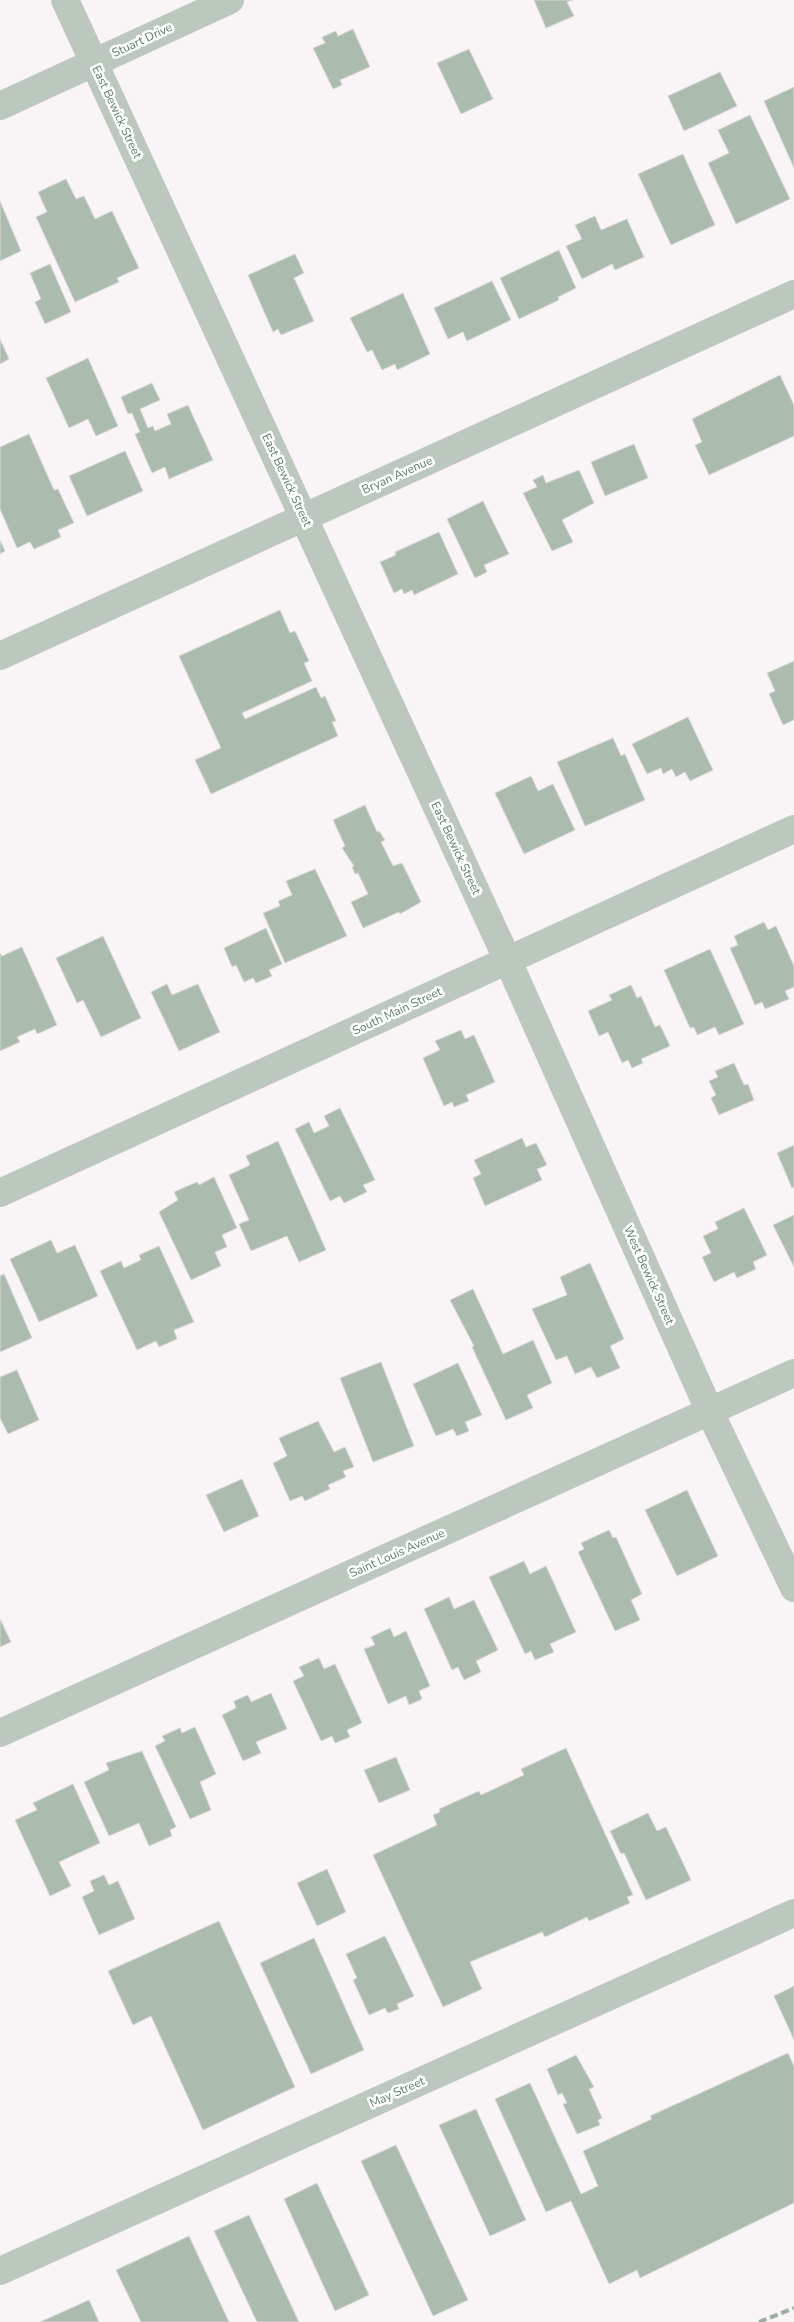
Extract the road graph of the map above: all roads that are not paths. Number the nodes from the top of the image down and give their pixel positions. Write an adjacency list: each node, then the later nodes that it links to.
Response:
1 (65, 0): 3 (street, East Bewick Street)
2 (230, 0): 3 (street, Stuart Drive)
3 (94, 62): 4 (street, Stuart Drive); 6 (street, East Bewick Street)
4 (0, 106)
5 (794, 294): 6 (street, Bryan Avenue)
6 (304, 518): 7 (street, Bryan Avenue); 9 (street, East Bewick Street)
7 (0, 656)
8 (794, 829): 9 (street, South Main Street)
9 (508, 961): 10 (street, South Main Street); 12 (street, West Bewick Street)
10 (0, 1193)
11 (794, 1373): 12 (street, Saint Louis Avenue)
12 (710, 1412): 13 (street, West Bewick Street); 14 (street, Saint Louis Avenue)
13 (794, 1588)
14 (0, 1733)
15 (794, 1913): 16 (street, May Street)
16 (2, 2266)

